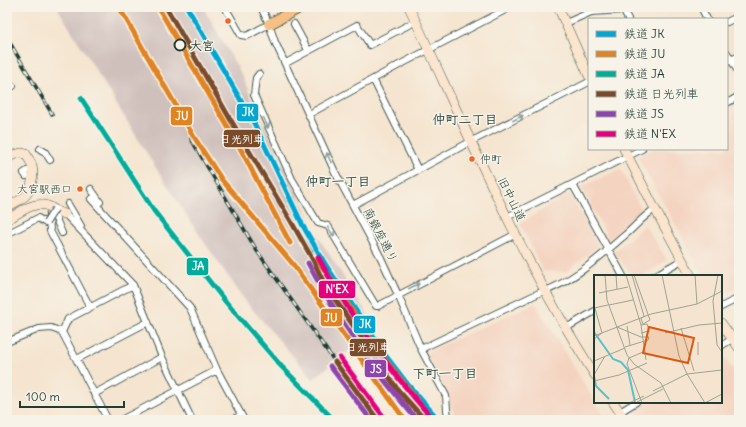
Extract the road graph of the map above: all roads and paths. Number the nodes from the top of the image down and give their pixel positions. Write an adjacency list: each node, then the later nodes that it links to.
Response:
1 (225, 7): 15 (street)
2 (261, 7): 15 (street, 南銀座通り)
3 (301, 7): 15 (main road)
4 (409, 7): 12 (main road, 旧中山道)
5 (511, 7): 18 (street)
6 (558, 7): 14 (main road)
7 (701, 7): 11 (street)
8 (626, 8): 10 (street); 14 (street)
9 (739, 16): 13 (street)
10 (628, 18)
11 (706, 18)
12 (416, 21): 17 (street); 18 (main road, 旧中山道)
13 (728, 22)
14 (566, 23): 23 (main road)
15 (270, 24): 21 (street, 南銀座通り)
16 (294, 24): 17 (street)
17 (308, 50): 21 (street)
18 (428, 50): 25 (street); 32 (main road, 旧中山道)
19 (739, 56): 20 (street)
20 (729, 61): 24 (street)
21 (285, 62): 31 (street, 南銀座通り)
22 (260, 74): 62 (street, one-way to 62)
23 (588, 74)
24 (739, 74)
25 (373, 79): 31 (street); 38 (street)
26 (7, 80): 28 (street)
27 (588, 83): 32 (street, one-way to 27)
28 (13, 86)
29 (739, 96): 30 (street)
30 (728, 102)
31 (309, 114): 44 (street, 南銀座通り, one-way to 31)
32 (470, 142): 38 (street); 49 (main road, 旧中山道)
33 (42, 150): 37 (street)
34 (638, 150): 35 (street)
35 (626, 153): 39 (street); 47 (main road)
36 (7, 157): 45 (main road)
37 (50, 160)
38 (418, 170): 44 (street)
39 (573, 185): 49 (street); 55 (street)
40 (91, 189): 42 (street)
41 (90, 199): 78 (street)
42 (100, 202)
43 (68, 204): 51 (street)
44 (353, 205): 62 (street, 南銀座通り)
45 (7, 207)
46 (52, 209): 48 (main road); 50 (main road); 52 (street); 53 (street, bridge); 64 (street)
47 (655, 209): 55 (street); 56 (main road)
48 (64, 214): 60 (street)
49 (507, 217): 54 (main road, 旧中山道)
50 (7, 220)
51 (81, 226)
52 (62, 233)
53 (7, 234)
54 (516, 234): 61 (main road, 旧中山道); 62 (street, one-way to 54)
55 (607, 250): 57 (street); 61 (street)
56 (682, 260): 58 (street); 59 (main road)
57 (622, 275)
58 (656, 275)
59 (690, 275)
60 (133, 285): 64 (street); 67 (street)
61 (546, 291): 69 (main road, 旧中山道); 75 (street)
62 (398, 295): 75 (street, 南銀座通り)
63 (739, 298): 65 (street)
64 (90, 307): 70 (street)
65 (722, 307)
66 (594, 312): 69 (street)
67 (148, 322): 76 (street); 77 (street)
68 (722, 325): 71 (main road)
69 (566, 328): 79 (main road, 旧中山道)
70 (62, 332): 72 (street); 77 (street)
71 (732, 339): 73 (street); 74 (main road)
72 (7, 342)
73 (722, 345)
74 (739, 348)
75 (421, 349): 91 (street, 南銀座通り)
76 (162, 356): 80 (street); 81 (street)
77 (77, 359): 81 (street)
78 (217, 370): 80 (street); 85 (street)
79 (594, 373)
80 (178, 390): 88 (street); 89 (street)
81 (94, 394): 87 (street)
82 (614, 403): 84 (main road)
83 (635, 403): 84 (street)
84 (623, 416)
85 (242, 417): 90 (street)
86 (739, 418): 92 (street)
87 (108, 420)
88 (122, 420)
89 (192, 420)
90 (232, 420)
91 (452, 420)
92 (736, 420)

